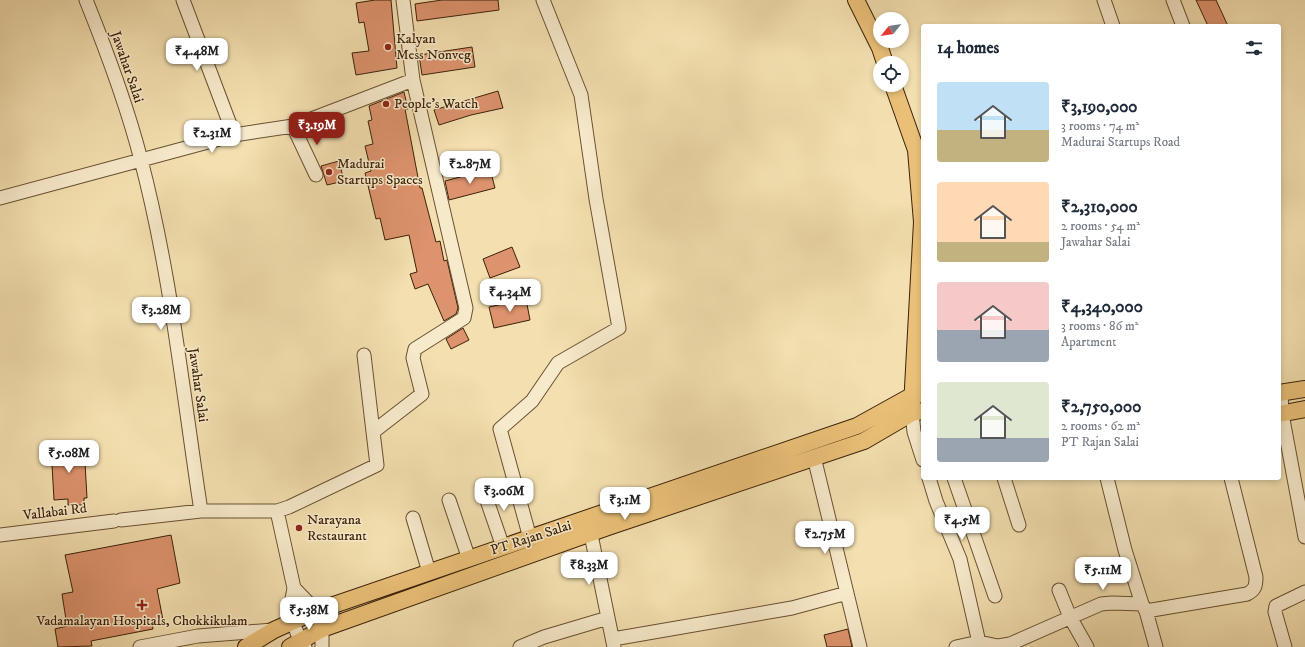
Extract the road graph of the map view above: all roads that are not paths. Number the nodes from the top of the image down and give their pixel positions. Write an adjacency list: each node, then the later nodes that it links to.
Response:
1 (86, 0): 15 (street, Jawahar Salai)
2 (183, 0): 14 (street)
3 (403, 0): 11 (street)
4 (543, 0): 46 (street)
5 (856, 0): 10 (main road)
6 (1104, 0): 8 (street)
7 (1173, 0): 9 (street)
8 (1112, 24)
9 (1182, 24)
10 (883, 56)
11 (413, 80): 13 (street); 28 (street)
12 (895, 92): 18 (main road)
13 (293, 126): 14 (street); 16 (street)
14 (234, 136): 15 (street)
15 (141, 160): 17 (street); 39 (street, Jawahar Salai)
16 (316, 176)
17 (0, 198)
18 (921, 210)
19 (921, 265): 23 (main road)
20 (364, 355): 28 (street)
21 (1305, 389): 22 (main road)
22 (1281, 393)
23 (918, 395): 25 (main road); 31 (main road, PT Rajan Salai)
24 (1305, 410): 26 (main road)
25 (918, 412): 29 (street); 30 (main road, PT Rajan Salai)
26 (1281, 414)
27 (1281, 419): 45 (street)
28 (373, 432): 40 (street)
29 (921, 454)
30 (814, 457): 31 (main road, PT Rajan Salai); 53 (street)
31 (730, 478): 43 (main road, PT Rajan Salai)
32 (930, 480): 64 (street)
33 (955, 480): 54 (street)
34 (1005, 480): 42 (street)
35 (1108, 480): 55 (street)
36 (1232, 480): 55 (street)
37 (482, 486): 47 (street)
38 (450, 500): 48 (street)
39 (201, 511): 40 (street); 44 (street, Vallabai Rd)
40 (278, 511): 50 (street)
41 (413, 518): 49 (street)
42 (1019, 525)
43 (590, 526): 46 (main road, PT Rajan Salai); 58 (street); 60 (main road, PT Rajan Salai)
44 (0, 535)
45 (1305, 537)
46 (530, 538): 47 (main road, PT Rajan Salai)
47 (503, 547): 48 (main road, PT Rajan Salai)
48 (469, 559): 49 (main road, PT Rajan Salai)
49 (429, 572): 56 (main road, PT Rajan Salai)
50 (294, 588): 56 (street); 59 (street)
51 (1059, 590): 57 (street)
52 (1305, 592): 73 (street)
53 (847, 593): 62 (street); 69 (street)
54 (995, 596)
55 (1144, 607): 57 (street); 72 (street)
56 (316, 611): 59 (main road, PT Rajan Salai); 60 (street)
57 (1070, 617): 64 (street); 71 (street)
58 (608, 618): 62 (street); 68 (street)
59 (292, 622): 61 (main road, PT Rajan Salai); 63 (street)
60 (322, 629): 63 (main road, PT Rajan Salai); 67 (street)
61 (274, 630): 65 (street); 66 (main road, PT Rajan Salai)
62 (614, 643)
63 (299, 645)
64 (980, 645): 70 (street)
65 (140, 647)
66 (246, 647)
67 (322, 647)
68 (520, 647)
69 (860, 647)
70 (956, 647)
71 (1087, 647)
72 (1156, 647)
73 (1286, 647)

